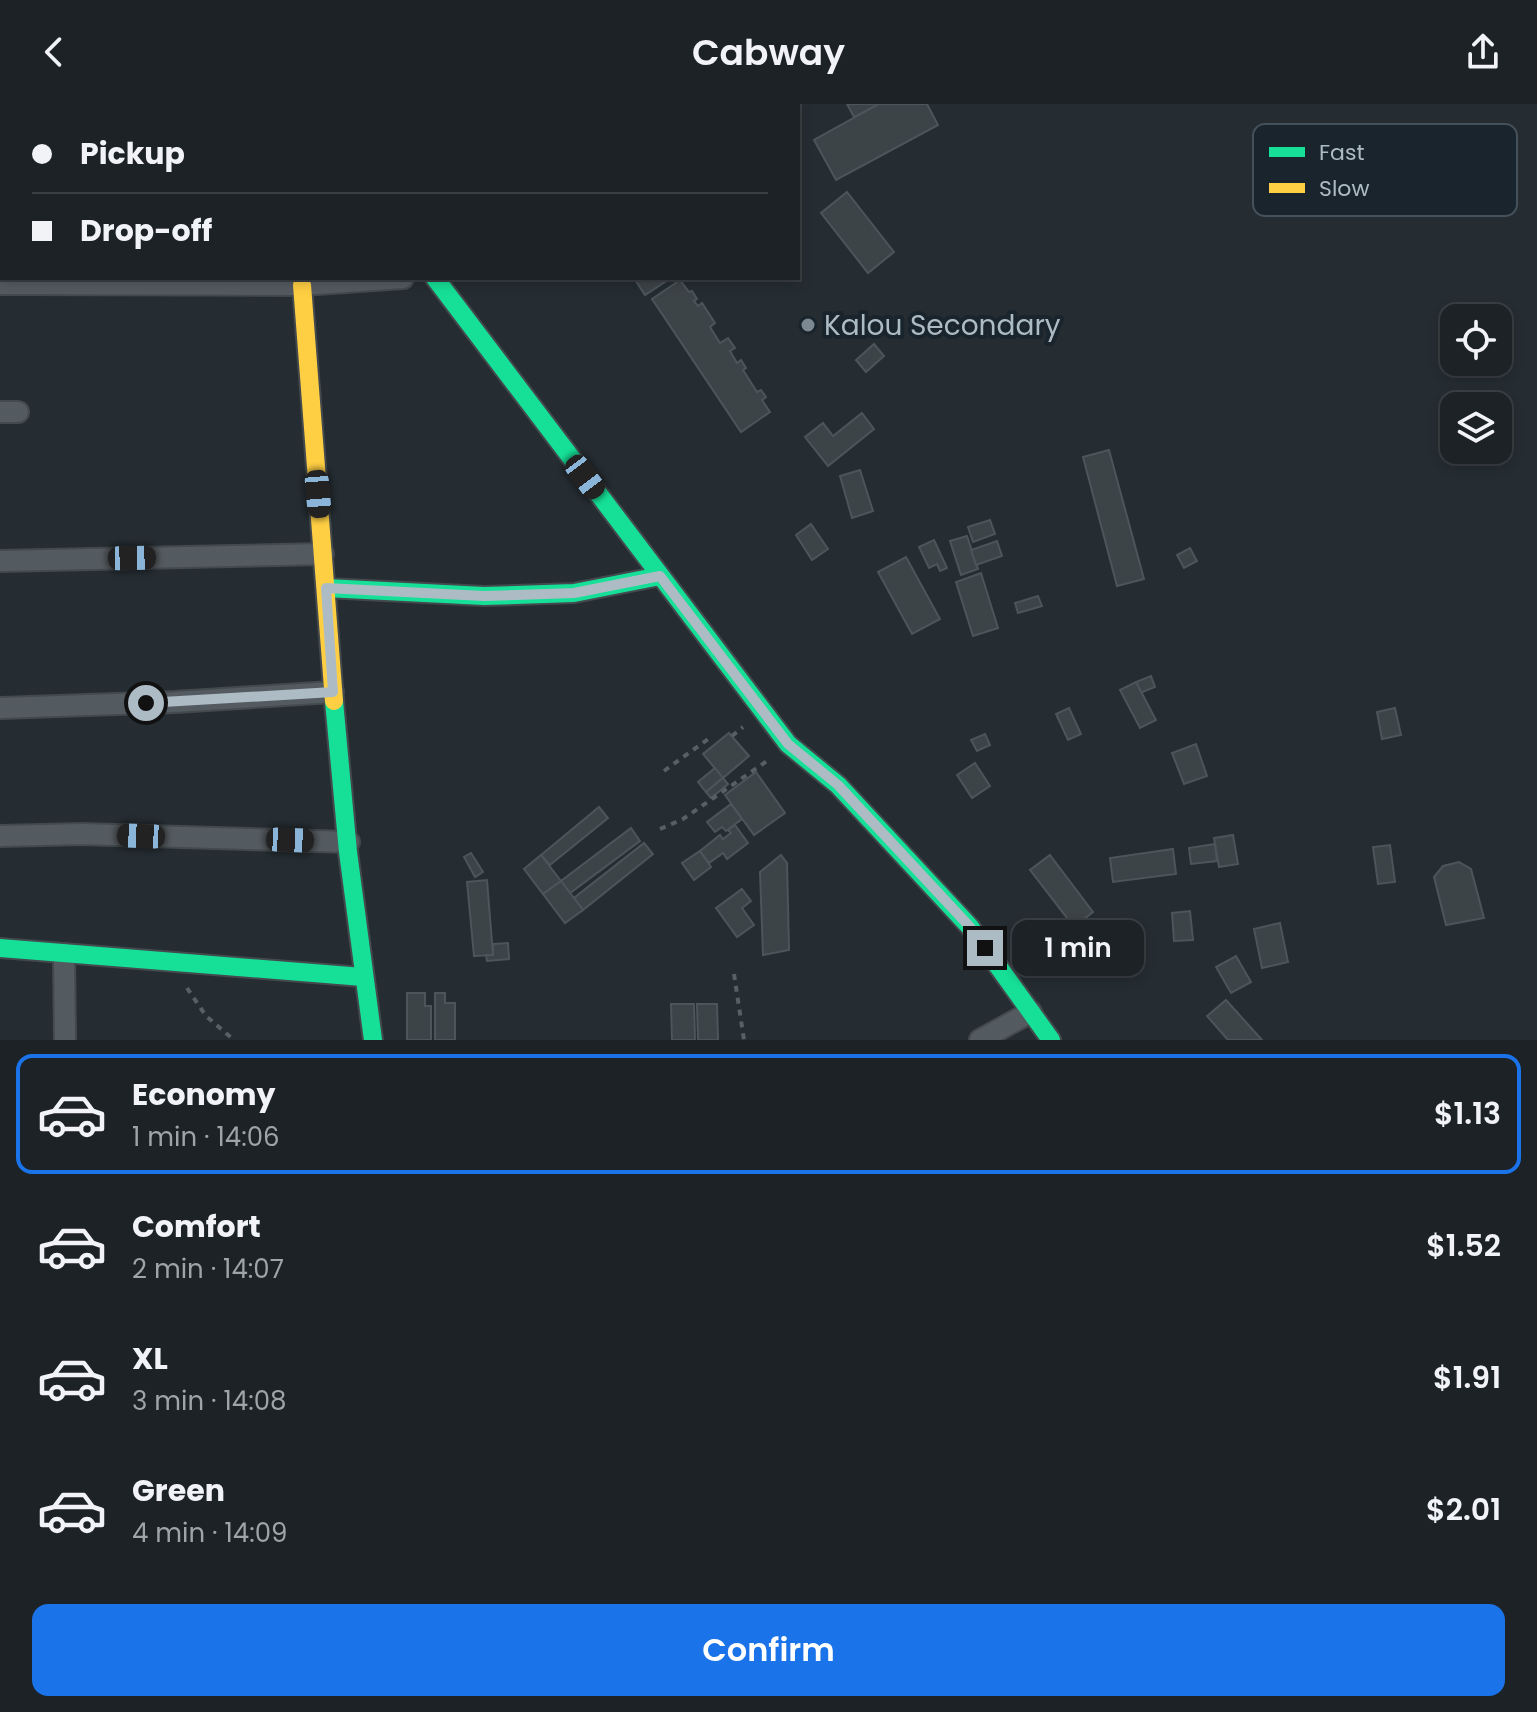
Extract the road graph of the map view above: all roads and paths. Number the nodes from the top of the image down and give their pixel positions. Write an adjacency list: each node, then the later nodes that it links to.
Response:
1 (374, 280): 4 (street)
2 (437, 280): 7 (street)
3 (0, 284): 4 (street)
4 (302, 285): 5 (street)
5 (323, 554): 6 (street); 8 (street)
6 (0, 561)
7 (660, 576): 8 (street); 24 (street)
8 (326, 588): 9 (street)
9 (333, 692): 10 (street); 18 (street)
10 (0, 708)
11 (744, 727): 12 (path)
12 (732, 736)
13 (711, 737): 15 (path)
14 (772, 758): 16 (path)
15 (664, 771)
16 (660, 829)
17 (0, 836): 18 (street)
18 (349, 842): 23 (street)
19 (0, 948): 20 (street)
20 (64, 954): 21 (street); 25 (street)
21 (171, 962): 23 (street); 26 (path)
22 (734, 974): 28 (path)
23 (363, 977): 27 (street)
24 (1031, 1012): 29 (street); 30 (street)
25 (65, 1040)
26 (234, 1040)
27 (373, 1040)
28 (744, 1040)
29 (980, 1040)
30 (1051, 1040)

